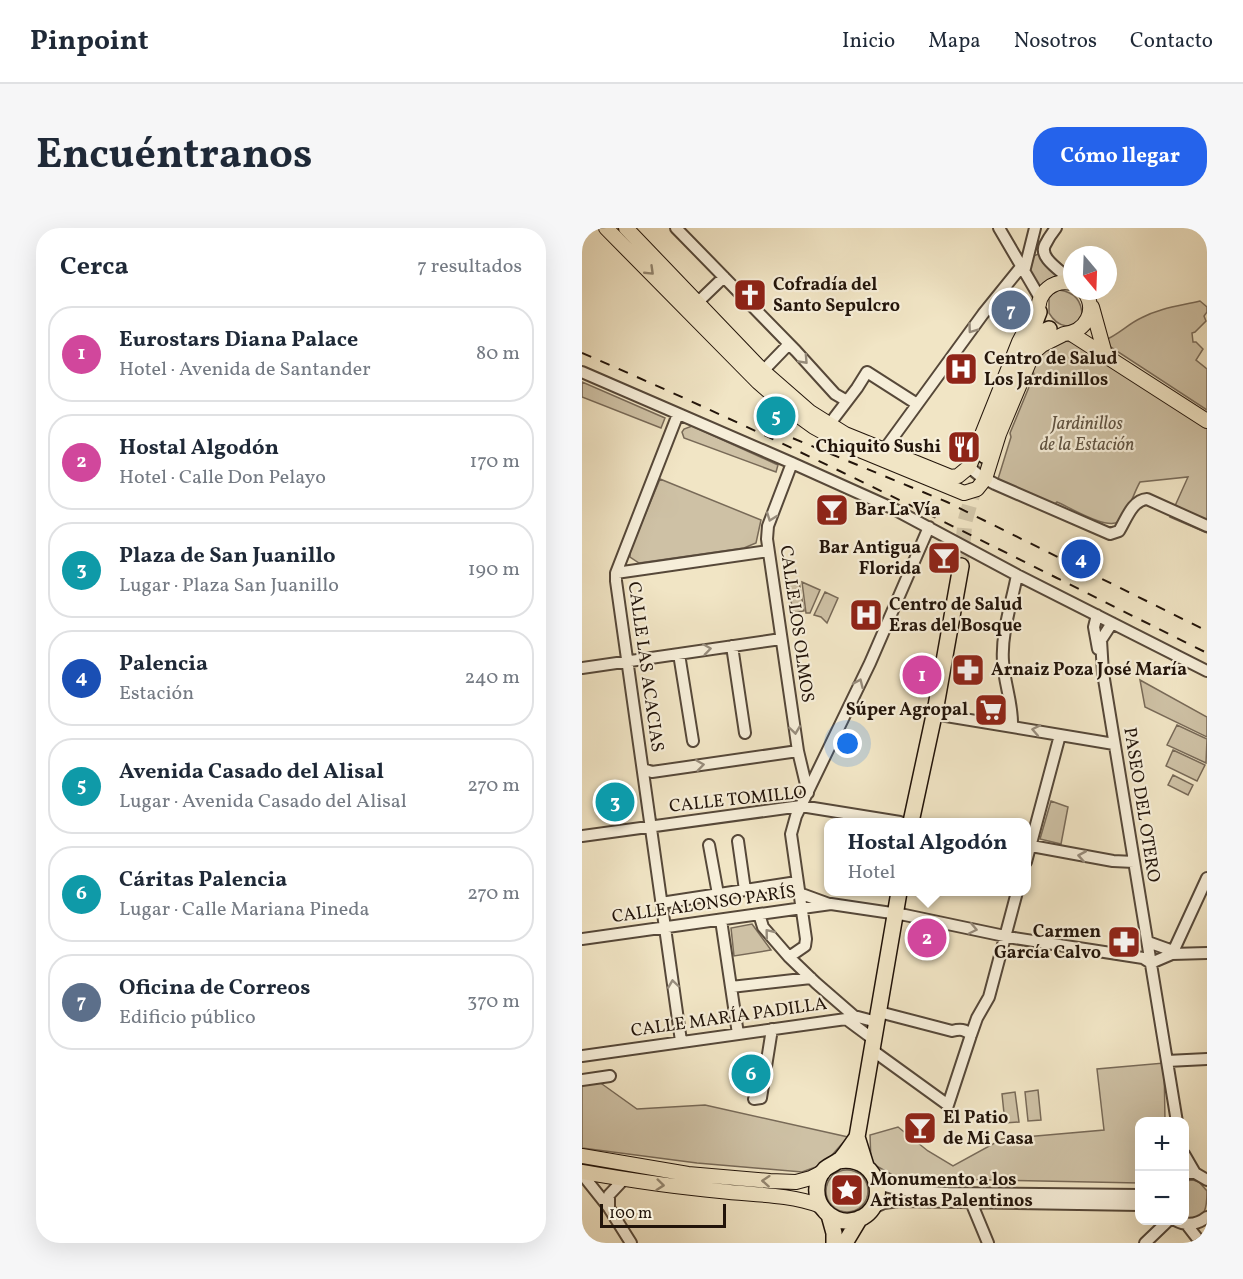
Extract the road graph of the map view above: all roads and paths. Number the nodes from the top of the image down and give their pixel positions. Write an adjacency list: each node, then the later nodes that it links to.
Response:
1 (606, 228): 26 (main road, one-way to 26)
2 (626, 228): 13 (main road)
3 (676, 228): 9 (street)
4 (999, 228): 7 (street)
5 (1035, 228): 7 (street)
6 (1056, 228): 8 (street)
7 (1023, 269): 14 (street); 23 (street, one-way to 23)
8 (1063, 273)
9 (724, 277): 13 (street); 17 (street)
10 (1063, 282): 14 (main road)
11 (1088, 300): 16 (main road)
12 (1088, 300): 19 (main road)
13 (698, 303): 20 (main road)
14 (1039, 304): 15 (main road); 18 (highway); 30 (main road)
15 (1049, 329): 16 (main road); 18 (highway)
16 (1067, 334): 19 (main road); 31 (main road)
17 (789, 344): 20 (street); 22 (street, one-way to 22)
18 (1024, 351): 28 (highway)
19 (1105, 354): 25 (main road)
20 (763, 371): 26 (main road)
21 (582, 372): 24 (street)
22 (847, 401): 23 (street); 26 (street)
23 (917, 404): 27 (street)
24 (678, 414): 29 (street); 36 (street, CALLE LAS ACACIAS)
25 (1207, 421)
26 (827, 428): 27 (main road); 31 (main road)
27 (884, 450): 30 (main road)
28 (984, 455)
29 (792, 463): 33 (street); 34 (street, CALLE LOS OLMOS, one-way to 34)
30 (969, 467): 31 (street)
31 (981, 484): 32 (street)
32 (1207, 526)
33 (929, 527): 37 (street); 56 (street, one-way to 33)
34 (768, 551): 36 (street); 40 (street, CALLE LOS OLMOS)
35 (961, 566): 47 (highway)
36 (616, 573): 43 (street, CALLE LAS ACACIAS)
37 (1017, 574): 38 (street); 48 (street)
38 (1097, 615): 39 (street); 46 (street, PASEO DEL OTERO)
39 (1112, 622): 45 (street); 46 (street, PASEO DEL OTERO)
40 (781, 639): 41 (street); 53 (street, CALLE LOS OLMOS, one-way to 53)
41 (732, 646): 42 (street, one-way to 41); 49 (street)
42 (679, 654): 43 (street); 51 (street)
43 (628, 661): 44 (street); 54 (street, CALLE LAS ACACIAS)
44 (582, 668)
45 (1207, 671)
46 (1104, 673): 52 (street, PASEO DEL OTERO)
47 (934, 714): 48 (street); 60 (highway)
48 (1012, 726): 50 (street, one-way to 48)
49 (745, 733)
50 (1060, 735): 52 (street); 63 (street)
51 (693, 741)
52 (1114, 744): 67 (street, PASEO DEL OTERO)
53 (798, 751): 54 (street, one-way to 53); 55 (street, CALLE LOS OLMOS)
54 (643, 769): 61 (street, CALLE LAS ACACIAS)
55 (802, 776): 56 (street); 57 (street, CALLE LOS OLMOS)
56 (816, 777): 57 (street)
57 (808, 793): 58 (street)
58 (801, 806): 59 (street, CALLE TOMILLO); 61 (street, CALLE TOMILLO); 69 (street)
59 (875, 818)
60 (912, 818)
61 (650, 827): 62 (street, CALLE TOMILLO); 74 (street, CALLE LAS ACACIAS)
62 (582, 836)
63 (1031, 836)
64 (738, 841): 70 (street)
65 (709, 845): 71 (street)
66 (1031, 847): 67 (street, one-way to 66)
67 (1134, 862): 83 (street, PASEO DEL OTERO)
68 (1207, 878): 84 (street)
69 (798, 887): 70 (street); 75 (street, CALLE ALONSO PARÍS); 76 (street)
70 (746, 890): 71 (street)
71 (718, 894): 74 (street)
72 (898, 896): 77 (highway)
73 (1016, 896): 81 (street)
74 (661, 903): 80 (street, CALLE LAS ACACIAS)
75 (831, 904): 76 (street, CALLE ALONSO PARÍS); 77 (street, CALLE ALONSO PARÍS)
76 (801, 908): 78 (street, CALLE ALONSO PARÍS); 86 (street)
77 (895, 913): 81 (street, CALLE ALONSO PARÍS, one-way to 81); 90 (highway)
78 (759, 915): 79 (street, CALLE ALONSO PARÍS); 86 (street, one-way to 78)
79 (721, 920): 80 (street, CALLE ALONSO PARÍS); 89 (street)
80 (665, 928): 82 (street, CALLE ALONSO PARÍS); 96 (street, CALLE LAS ACACIAS, one-way to 80)
81 (1004, 935): 87 (street, CALLE ALONSO PARÍS); 91 (street)
82 (582, 939)
83 (1148, 942): 84 (street); 87 (street, PASEO DEL OTERO)
84 (1172, 952): 85 (street); 87 (street)
85 (1207, 952)
86 (789, 957): 88 (street)
87 (1151, 963): 100 (street, PASEO DEL OTERO)
88 (811, 978): 89 (street); 90 (street)
89 (731, 987): 94 (street)
90 (878, 1017): 93 (street); 97 (highway)
91 (977, 1018): 93 (street); 95 (street)
92 (772, 1029): 94 (street, CALLE MARÍA PADILLA); 97 (street, CALLE MARÍA PADILLA); 103 (street)
93 (960, 1029): 95 (street)
94 (738, 1034): 96 (street, CALLE MARÍA PADILLA)
95 (971, 1035): 97 (street, CALLE MARÍA PADILLA)
96 (681, 1041): 98 (street, CALLE MARÍA PADILLA)
97 (873, 1045): 105 (highway)
98 (582, 1056)
99 (1207, 1059): 100 (street)
100 (1167, 1061): 104 (street, PASEO DEL OTERO)
101 (610, 1076): 102 (street)
102 (582, 1080)
103 (754, 1099)
104 (1176, 1117)
105 (857, 1137): 108 (highway); 109 (highway)
106 (583, 1156): 110 (main road, one-way to 106)
107 (1189, 1160): 112 (street)
108 (838, 1161): 109 (highway); 110 (highway)
109 (866, 1167): 114 (highway)
110 (823, 1172): 119 (highway)
111 (582, 1173): 113 (main road); 118 (street)
112 (1199, 1176)
113 (624, 1179): 118 (street); 119 (main road, one-way to 119)
114 (876, 1180): 115 (street); 120 (highway)
115 (1135, 1195)
116 (971, 1202): 117 (street); 120 (street); 128 (street)
117 (1135, 1205)
118 (609, 1208): 125 (street)
119 (825, 1211): 120 (highway); 126 (highway)
120 (866, 1214): 127 (highway)
121 (1205, 1218): 122 (street); 130 (street)
122 (1189, 1223)
123 (1165, 1225): 129 (street)
124 (1188, 1225): 130 (street)
125 (631, 1243)
126 (834, 1243)
127 (845, 1243)
128 (988, 1243)
129 (1145, 1243)
130 (1201, 1243)

